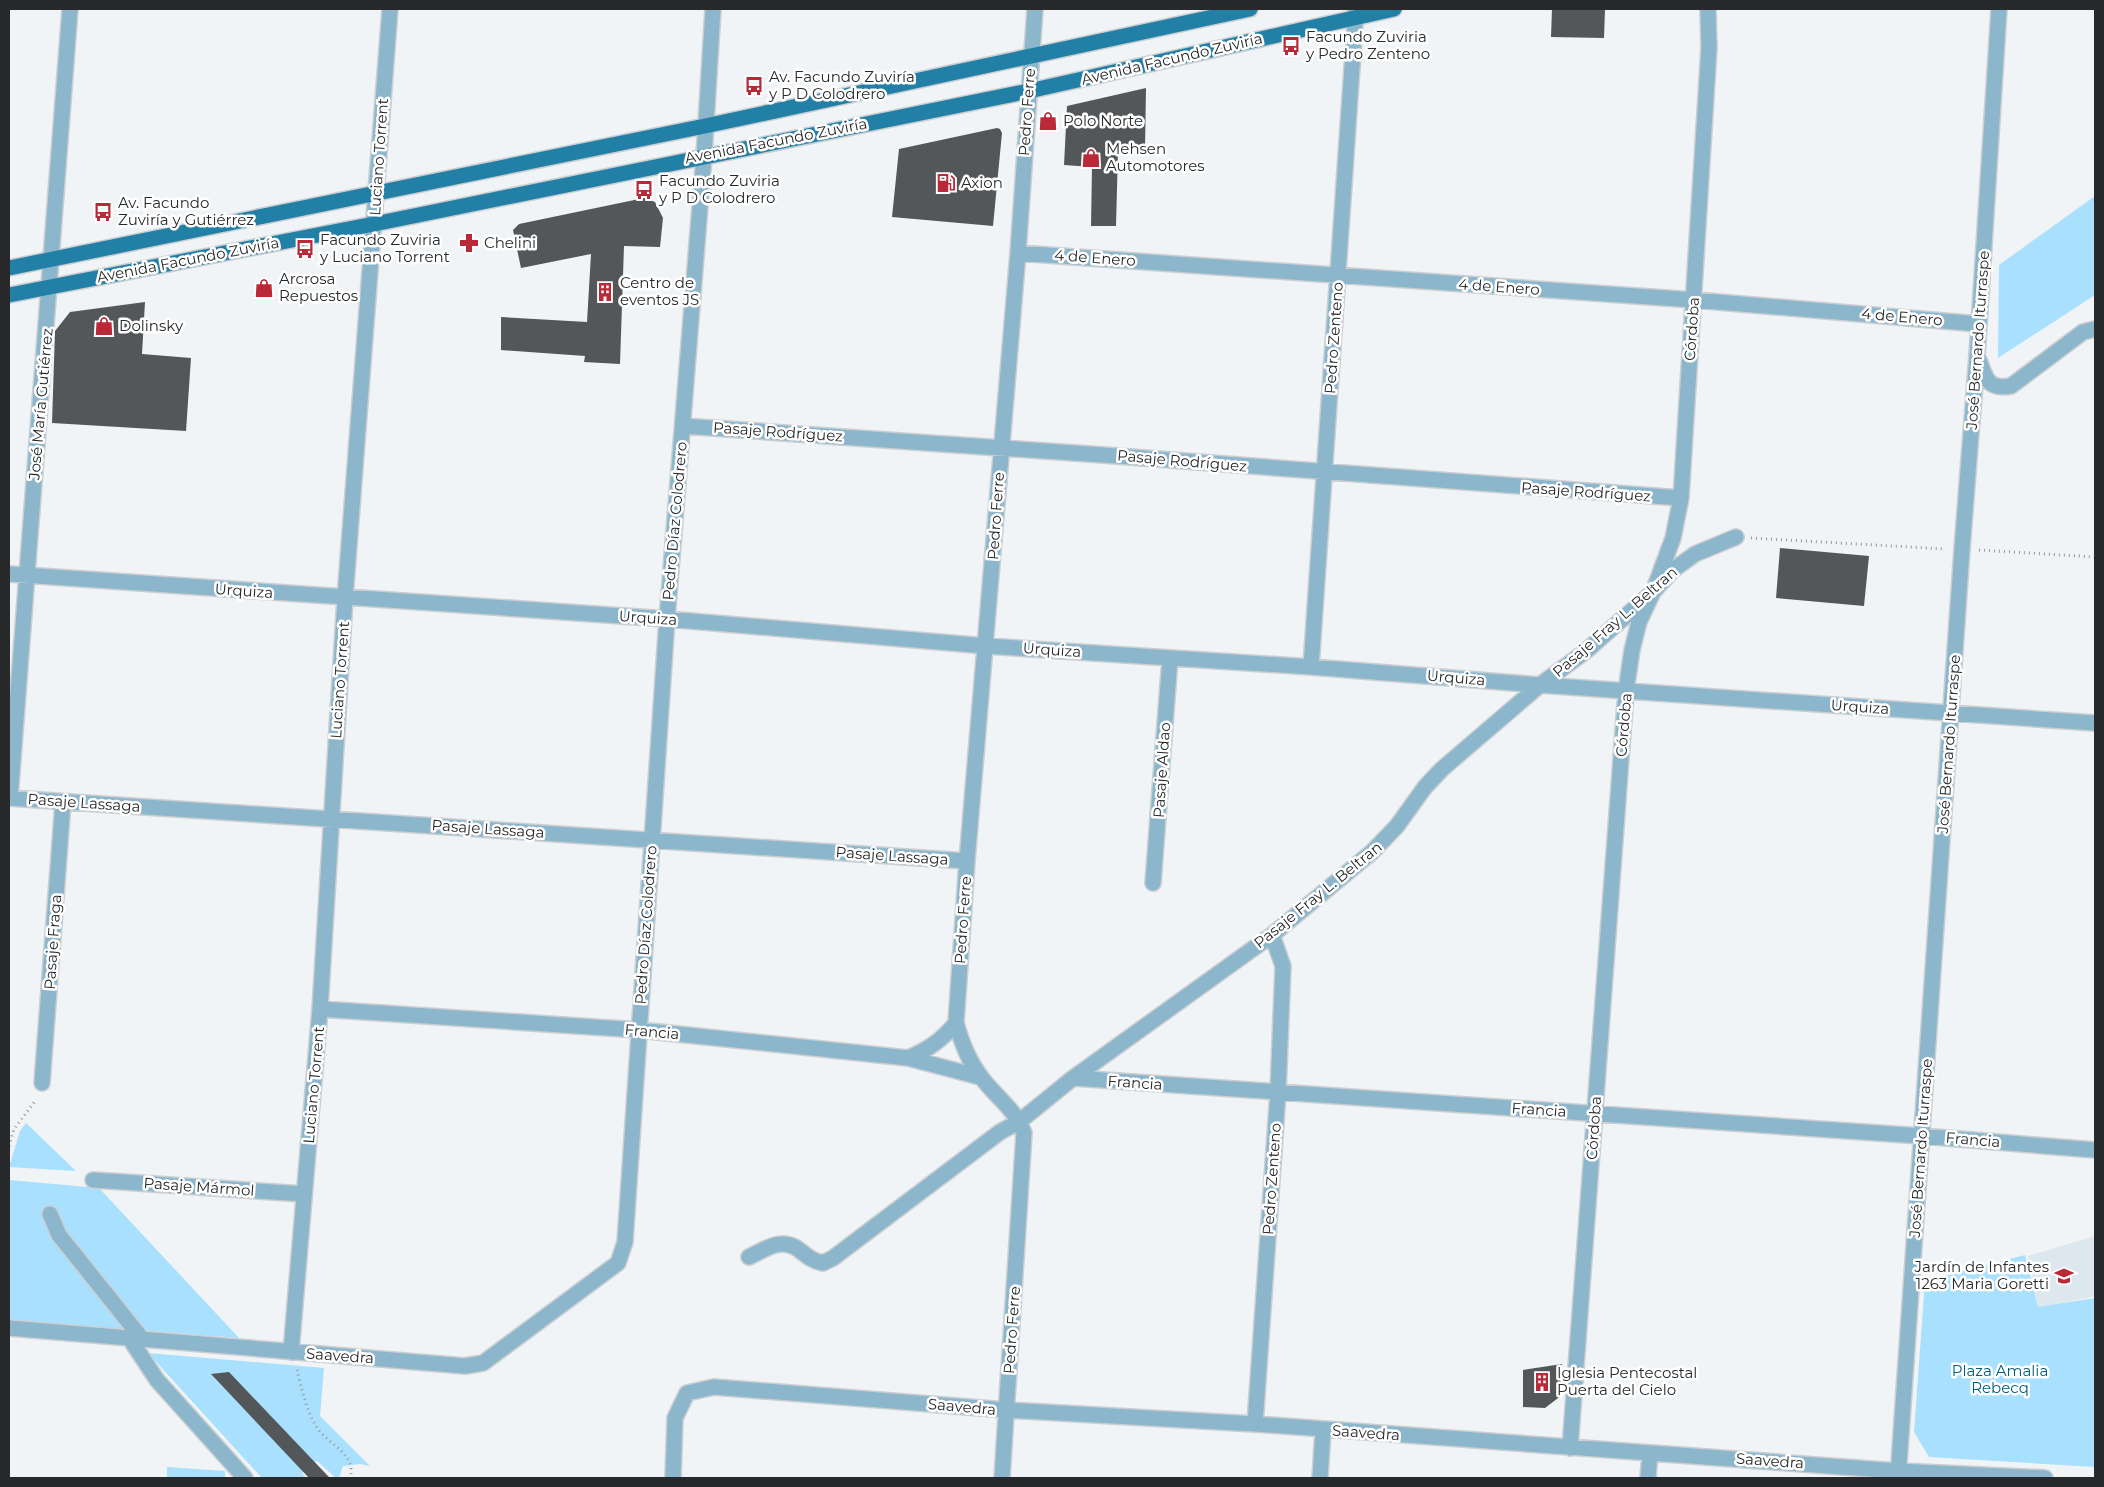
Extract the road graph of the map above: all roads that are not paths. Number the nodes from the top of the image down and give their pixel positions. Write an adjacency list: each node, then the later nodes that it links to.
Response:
1 (70, 9): 17 (street, José María Gutiérrez)
2 (390, 9): 14 (street, Luciano Torrent)
3 (713, 9): 12 (street, Pedro Díaz Colodrero)
4 (1035, 9): 10 (street, Pedro Ferre)
5 (1250, 9): 10 (main road, Avenida Facundo Zuviría)
6 (1394, 9): 9 (main road, Avenida Facundo Zuviría)
7 (1708, 9): 22 (street, Córdoba)
8 (1999, 9): 23 (street, José Bernardo Iturraspe)
9 (1356, 13): 11 (main road, Avenida Facundo Zuviría); 19 (street, Pedro Zenteno)
10 (1031, 56): 11 (street, Pedro Ferre); 12 (main road, Avenida Facundo Zuviría)
11 (1029, 91): 13 (main road, Avenida Facundo Zuviría); 16 (street, Pedro Ferre)
12 (705, 126): 13 (street, Pedro Díaz Colodrero); 14 (main road, Avenida Facundo Zuviría)
13 (704, 156): 15 (main road, Avenida Facundo Zuviría); 26 (street, Pedro Díaz Colodrero)
14 (376, 193): 15 (street, Luciano Torrent); 17 (main road, Avenida Facundo Zuviría)
15 (374, 224): 20 (main road, Avenida Facundo Zuviría); 34 (street, Luciano Torrent)
16 (1018, 253): 19 (street, 4 de Enero); 27 (street, Pedro Ferre)
17 (52, 260): 18 (main road, Avenida Facundo Zuviría); 20 (street, José María Gutiérrez)
18 (9, 268)
19 (1338, 277): 22 (street, 4 de Enero); 28 (street, Pedro Zenteno)
20 (50, 287): 21 (main road, Avenida Facundo Zuviría); 32 (street, José María Gutiérrez)
21 (9, 295)
22 (1694, 300): 23 (street, 4 de Enero); 29 (street, Córdoba)
23 (1979, 324): 25 (street, José Bernardo Iturraspe)
24 (2095, 329): 25 (street)
25 (1977, 356): 41 (street, José Bernardo Iturraspe)
26 (683, 426): 27 (street, Pasaje Rodríguez); 35 (street, Pedro Díaz Colodrero)
27 (1002, 446): 28 (street, Pasaje Rodríguez); 36 (street, Pedro Ferre)
28 (1326, 473): 29 (street, Pasaje Rodríguez); 38 (street, Pedro Zenteno)
29 (1681, 498): 33 (street, Córdoba)
30 (1736, 537): 33 (street, Pasaje Fray L. Beltran)
31 (9, 574): 32 (street, Urquiza)
32 (27, 575): 34 (street, Urquiza); 43 (street, José María Gutiérrez)
33 (1653, 592): 39 (street, Pasaje Fray L. Beltran); 40 (street, Córdoba)
34 (345, 598): 35 (street, Urquiza); 45 (street, Luciano Torrent)
35 (667, 619): 36 (street, Urquiza); 46 (street, Pedro Díaz Colodrero)
36 (986, 646): 37 (street, Urquiza); 47 (street, Pedro Ferre)
37 (1170, 658): 38 (street, Urquiza); 48 (street, Pasaje Aldao)
38 (1311, 667): 39 (street, Urquiza)
39 (1540, 685): 40 (street, Urquiza); 49 (street, Pasaje Fray L. Beltran)
40 (1626, 691): 41 (street, Urquiza); 58 (street, Córdoba)
41 (1952, 713): 42 (street, Urquiza); 60 (street, José Bernardo Iturraspe)
42 (2095, 724)
43 (9, 798): 44 (street, Pasaje Lassaga)
44 (63, 802): 45 (street, Pasaje Lassaga); 56 (street, Pasaje Fraga)
45 (332, 819): 46 (street, Pasaje Lassaga); 50 (street, Luciano Torrent)
46 (652, 839): 47 (street, Pasaje Lassaga); 52 (street, Pedro Díaz Colodrero)
47 (967, 862): 51 (street, Pedro Ferre)
48 (1153, 882)
49 (1272, 935): 55 (street, Pasaje Fray L. Beltran); 57 (street, Pedro Zenteno)
50 (320, 1009): 52 (street, Francia); 63 (street, Luciano Torrent)
51 (956, 1024): 53 (street); 54 (street, Pedro Ferre)
52 (639, 1030): 53 (street, Francia); 65 (street, Pedro Díaz Colodrero)
53 (908, 1058): 54 (street, Francia)
54 (980, 1077): 59 (street, Pedro Ferre)
55 (1073, 1078): 57 (street, Francia); 59 (street, Pasaje Fray L. Beltran)
56 (42, 1083)
57 (1278, 1092): 58 (street, Francia); 71 (street, Pedro Zenteno)
58 (1595, 1114): 60 (street, Francia); 73 (street, Córdoba)
59 (1020, 1121): 66 (street, Pasaje Fray L. Beltran); 70 (street, Pedro Ferre)
60 (1922, 1136): 61 (street, Francia); 75 (street, José Bernardo Iturraspe)
61 (2095, 1150)
62 (93, 1180): 63 (street, Pasaje Mármol)
63 (304, 1194): 69 (street, Luciano Torrent)
64 (50, 1214): 68 (street)
65 (625, 1242): 69 (street, Saavedra)
66 (749, 1257)
67 (9, 1328): 68 (street, Saavedra)
68 (136, 1340): 69 (street, Saavedra); 76 (street)
69 (291, 1352)
70 (1006, 1410): 71 (street, Saavedra); 77 (street, Saavedra); 78 (street, Pedro Ferre)
71 (1255, 1424): 72 (street, Saavedra)
72 (1324, 1430): 73 (street, Saavedra); 79 (street)
73 (1570, 1448): 74 (street, Saavedra)
74 (1650, 1453): 75 (street, Saavedra); 80 (street)
75 (1898, 1474): 81 (street, Saavedra)
76 (245, 1478)
77 (673, 1478)
78 (1002, 1478)
79 (1320, 1478)
80 (1648, 1478)
81 (2044, 1478)

